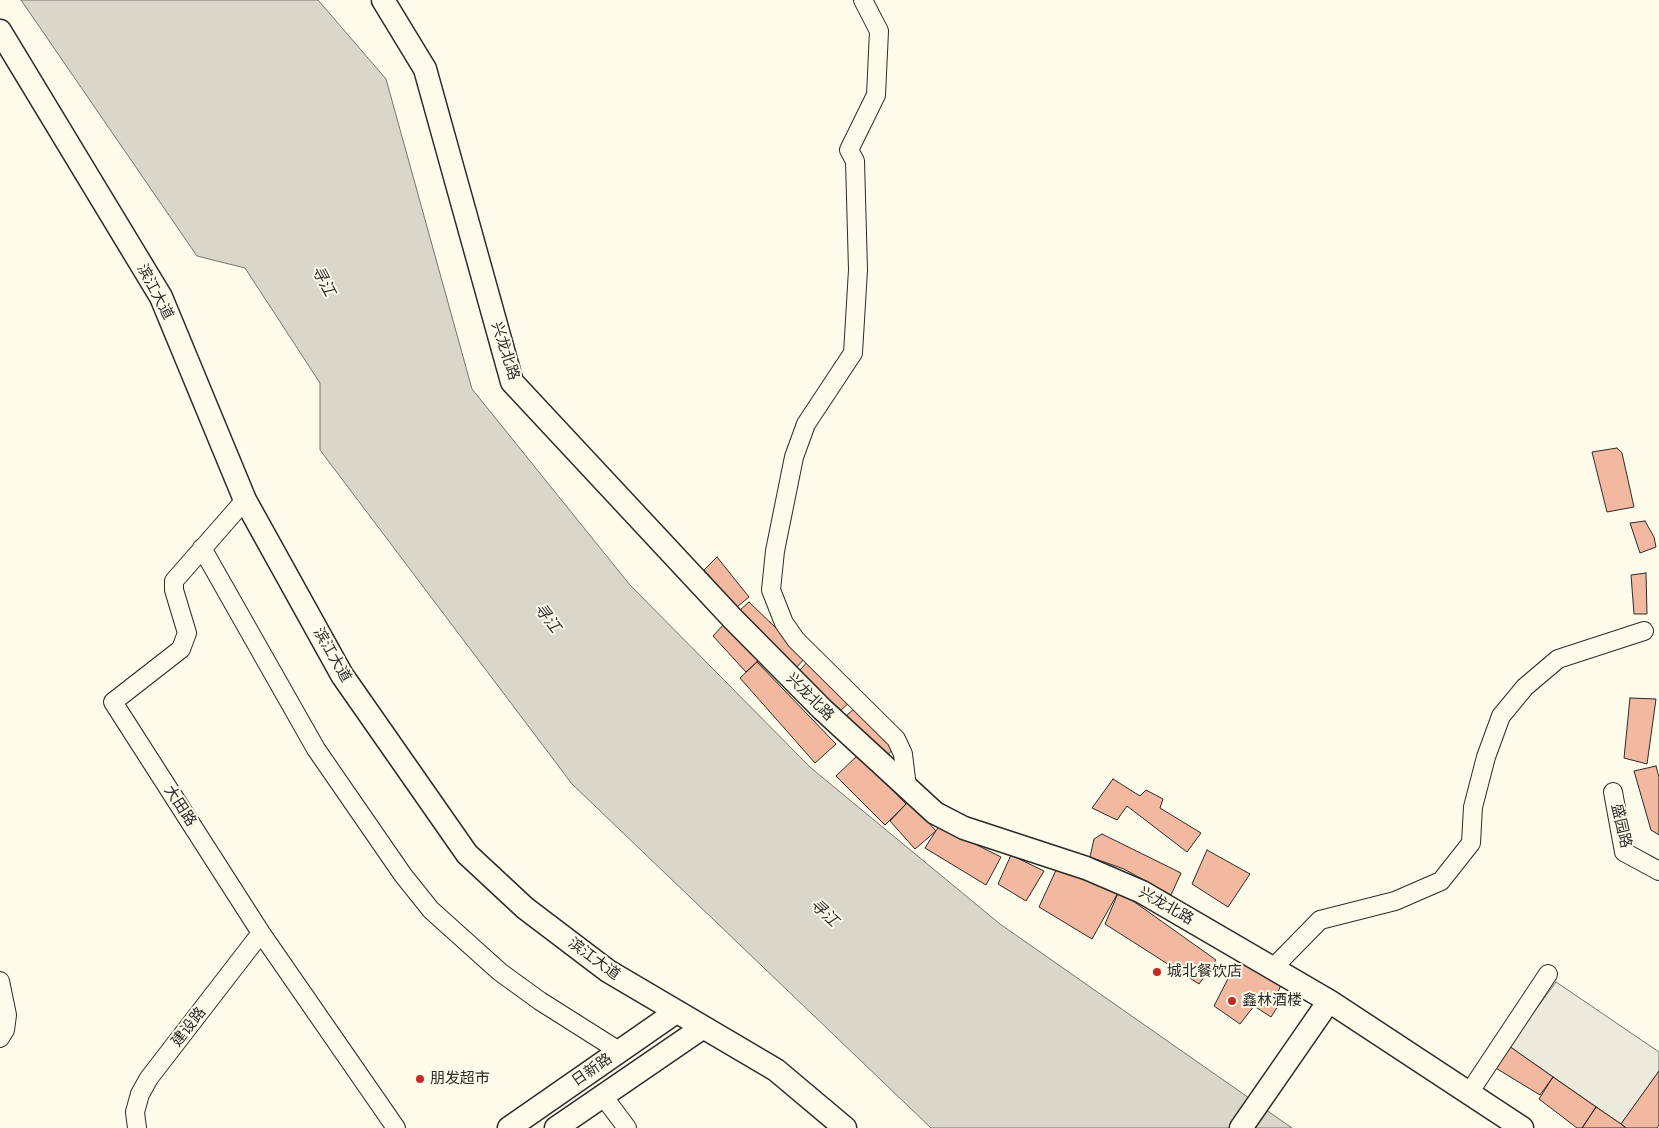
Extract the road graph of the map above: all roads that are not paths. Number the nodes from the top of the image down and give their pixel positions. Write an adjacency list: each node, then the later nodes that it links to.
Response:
1 (383, 0): 7 (main road, 兴龙北路)
2 (863, 0): 7 (street)
3 (0, 31): 4 (main road, 滨江大道)
4 (245, 500): 5 (street, 大田路); 15 (main road, 滨江大道)
5 (202, 548): 10 (street, 大田路); 18 (street)
6 (1644, 631): 11 (street)
7 (907, 787): 11 (main road, 兴龙北路)
8 (1613, 792): 9 (street, 盛园路)
9 (1659, 871)
10 (261, 932): 21 (street, 建设路); 22 (street, 大田路)
11 (1274, 967): 14 (main road, 兴龙北路)
12 (1548, 974): 19 (street)
13 (0, 981): 17 (street)
14 (1329, 1001): 19 (main road, 兴龙北路); 27 (main road)
15 (676, 1012): 16 (main road, 滨江大道); 18 (main road, 日新路)
16 (702, 1028): 20 (main road, 日新路); 26 (main road, 滨江大道)
17 (0, 1038)
18 (619, 1051): 23 (main road, 日新路)
19 (1470, 1093): 28 (main road, 兴龙北路)
20 (603, 1096): 24 (main road, 日新路); 25 (street)
21 (137, 1128)
22 (396, 1128)
23 (509, 1128)
24 (556, 1128)
25 (627, 1128)
26 (845, 1128)
27 (1241, 1128)
28 (1522, 1128)

